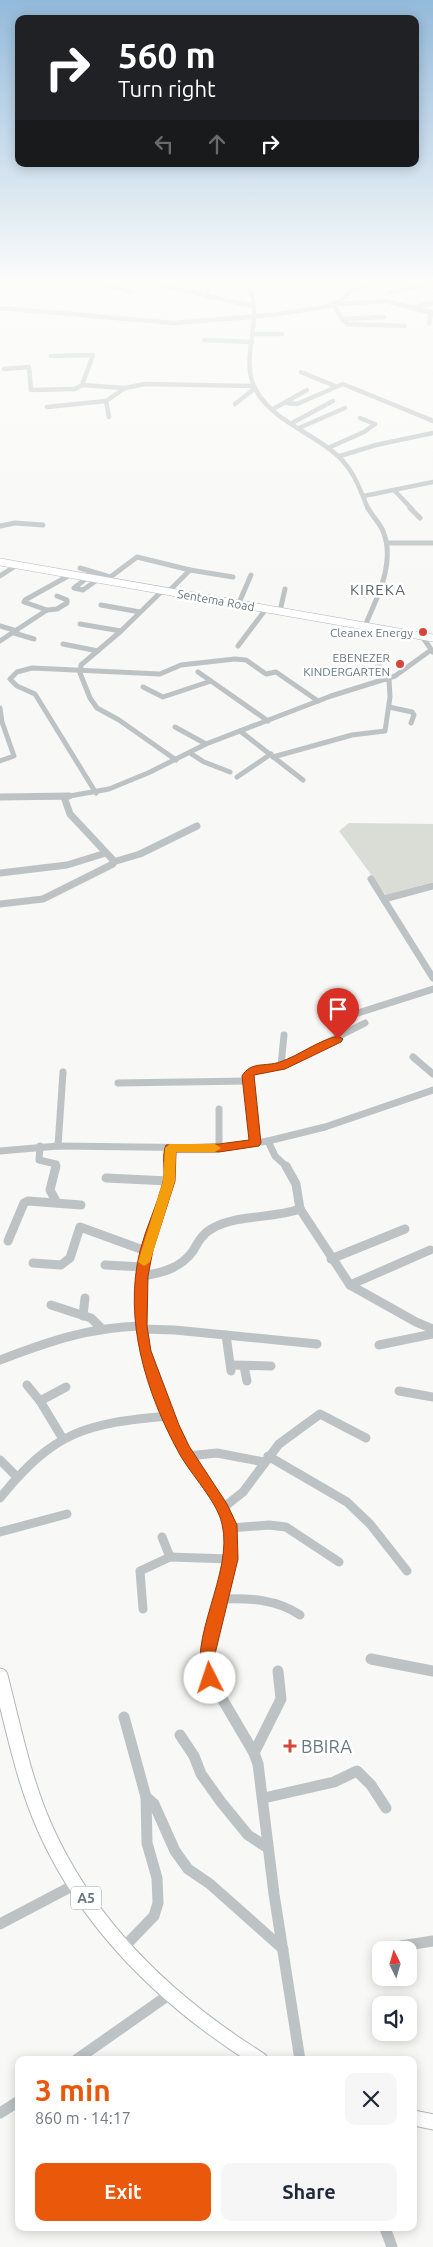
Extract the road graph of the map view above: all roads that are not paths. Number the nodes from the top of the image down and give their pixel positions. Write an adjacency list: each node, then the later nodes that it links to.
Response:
1 (29, 388): 2 (street)
2 (77, 388)
3 (125, 388): 9 (street)
4 (253, 388): 12 (street)
5 (255, 388): 15 (street)
6 (330, 388): 11 (street)
7 (352, 388): 18 (street)
8 (307, 390): 11 (street)
9 (106, 401): 13 (street); 16 (street)
10 (333, 401): 19 (street)
11 (288, 402): 15 (street)
12 (235, 404)
13 (47, 407)
14 (344, 408): 20 (street)
15 (272, 409): 19 (street)
16 (109, 417)
17 (360, 418): 22 (street)
18 (433, 421)
19 (292, 423): 20 (street)
20 (299, 428): 22 (street)
21 (433, 433): 23 (street)
22 (328, 448): 23 (street)
23 (340, 456): 26 (street)
24 (433, 482): 25 (street)
25 (395, 491): 26 (street); 27 (street)
26 (364, 496): 30 (street)
27 (420, 518)
28 (43, 525): 29 (street)
29 (0, 526)
30 (387, 543): 31 (street); 54 (street)
31 (433, 543)
32 (0, 562): 33 (main road, Sentema Road)
33 (17, 565): 36 (main road, Sentema Road); 38 (street)
34 (80, 568): 41 (street)
35 (190, 570): 39 (street); 41 (street); 44 (street)
36 (70, 574): 40 (main road, Sentema Road); 49 (street)
37 (251, 575): 47 (street)
38 (0, 576)
39 (233, 577)
40 (87, 578): 42 (main road, Sentema Road); 42 (street)
41 (108, 579): 42 (main road, Sentema Road); 44 (main road, Sentema Road)
42 (97, 580)
43 (285, 589): 50 (street)
44 (165, 591): 47 (main road, Sentema Road); 51 (street)
45 (57, 596): 49 (street)
46 (101, 605): 51 (street)
47 (238, 605): 48 (main road, Sentema Road)
48 (266, 609): 50 (main road, Sentema Road); 62 (street)
49 (47, 610): 56 (street)
50 (280, 611): 54 (main road, Sentema Road)
51 (140, 612): 55 (street)
52 (80, 624): 55 (street)
53 (0, 626): 56 (street)
54 (364, 626): 57 (main road, Sentema Road)
55 (121, 631): 63 (street)
56 (15, 632): 59 (street); 60 (street)
57 (421, 635): 58 (main road, Sentema Road); 64 (street)
58 (433, 638)
59 (34, 639)
60 (0, 641)
61 (63, 644): 63 (street)
62 (238, 646)
63 (98, 651): 66 (street)
64 (432, 651): 68 (street)
65 (382, 661): 68 (street)
66 (80, 672): 71 (street); 81 (street); 86 (street)
67 (198, 672): 69 (street)
68 (387, 679): 71 (street); 72 (street)
69 (211, 681): 70 (street); 74 (street)
70 (143, 687)
71 (318, 701): 74 (street)
72 (388, 707): 75 (street); 80 (street)
73 (0, 708): 82 (street)
74 (268, 721): 77 (street)
75 (411, 722)
76 (175, 728): 78 (street)
77 (240, 730): 78 (street); 80 (street)
78 (206, 744): 79 (street)
79 (190, 752): 81 (street); 83 (street)
80 (272, 755): 84 (street); 85 (street)
81 (176, 760): 86 (street)
82 (0, 762)
83 (230, 772)
84 (237, 777)
85 (303, 780)
86 (96, 793): 88 (street)
87 (0, 797): 88 (street)
88 (64, 797): 90 (street)
89 (198, 826): 91 (street)
90 (106, 853): 91 (street); 92 (street)
91 (113, 862): 96 (street)
92 (0, 873)
93 (371, 879): 95 (street)
94 (433, 886): 95 (street)
95 (384, 899): 97 (street)
96 (0, 904)
97 (433, 978)
98 (433, 989): 99 (street)
99 (336, 1020)
100 (365, 1023): 103 (street)
101 (284, 1035): 103 (street)
102 (413, 1057): 105 (street)
103 (281, 1066): 106 (street)
104 (63, 1072): 113 (street)
105 (433, 1074)
106 (248, 1081): 107 (street); 111 (street)
107 (118, 1083)
108 (433, 1090): 110 (street)
109 (219, 1110): 115 (street)
110 (268, 1141): 111 (street); 121 (street)
111 (255, 1143): 115 (street)
112 (40, 1146): 113 (street); 116 (street); 119 (street)
113 (58, 1146): 114 (street)
114 (170, 1148): 115 (street); 118 (street)
115 (219, 1148)
116 (0, 1151)
117 (106, 1178): 118 (street)
118 (169, 1181): 124 (street)
119 (56, 1203): 120 (street); 123 (street)
120 (81, 1204)
121 (300, 1209): 126 (street); 129 (street)
122 (405, 1228): 126 (street)
123 (8, 1242)
124 (146, 1250): 127 (street); 129 (street)
125 (430, 1250): 130 (street)
126 (331, 1258): 130 (street)
127 (33, 1263)
128 (105, 1265): 129 (street)
129 (142, 1272): 135 (street)
130 (350, 1285): 136 (street)
131 (85, 1298): 133 (street)
132 (51, 1306): 133 (street)
133 (83, 1316): 134 (street)
134 (100, 1327): 135 (street); 141 (street)
135 (141, 1328): 138 (street); 150 (street)
136 (433, 1329)
137 (433, 1334): 140 (street)
138 (226, 1335): 139 (street); 142 (street)
139 (317, 1344)
140 (379, 1345)
141 (0, 1360)
142 (244, 1366): 143 (street); 144 (street)
143 (271, 1366)
144 (248, 1380)
145 (27, 1385): 149 (street)
146 (66, 1387): 149 (street)
147 (400, 1390): 148 (street)
148 (433, 1397)
149 (40, 1400): 152 (street)
150 (169, 1416): 152 (street); 153 (street)
151 (366, 1438): 154 (street)
152 (63, 1439): 156 (street)
153 (188, 1456): 154 (street); 158 (street)
154 (266, 1459): 158 (street); 166 (street)
155 (0, 1460): 156 (street)
156 (16, 1477): 157 (street)
157 (0, 1498)
158 (222, 1508): 160 (street)
159 (67, 1514): 161 (street)
160 (230, 1528): 164 (street); 165 (street)
161 (0, 1532)
162 (162, 1537): 163 (street)
163 (170, 1558): 164 (street); 168 (street)
164 (230, 1559): 167 (street)
165 (339, 1562)
166 (406, 1572)
167 (222, 1599): 169 (street); 176 (street)
168 (143, 1609)
169 (300, 1615)
170 (372, 1659): 172 (street)
171 (278, 1671): 176 (street)
172 (433, 1671)
173 (0, 1676): 181 (main road, A5)
174 (124, 1716): 177 (street)
175 (180, 1735): 180 (street)
176 (254, 1753): 178 (street)
177 (146, 1797): 185 (street); 186 (street)
178 (264, 1798): 179 (street); 180 (street)
179 (386, 1808)
180 (268, 1848): 186 (street)
181 (76, 1884): 182 (street); 185 (main road, A5)
182 (0, 1924)
183 (433, 1941): 184 (street)
184 (418, 1943)
185 (124, 1948): 187 (main road, A5)
186 (283, 1949): 190 (street)
187 (170, 1994): 188 (street); 189 (main road, A5)
188 (82, 2056)
189 (254, 2056)
190 (299, 2056)
191 (15, 2104): 192 (street)
192 (0, 2113)
193 (417, 2119): 194 (main road)
194 (433, 2122)
195 (386, 2231): 196 (street)
196 (392, 2247)

